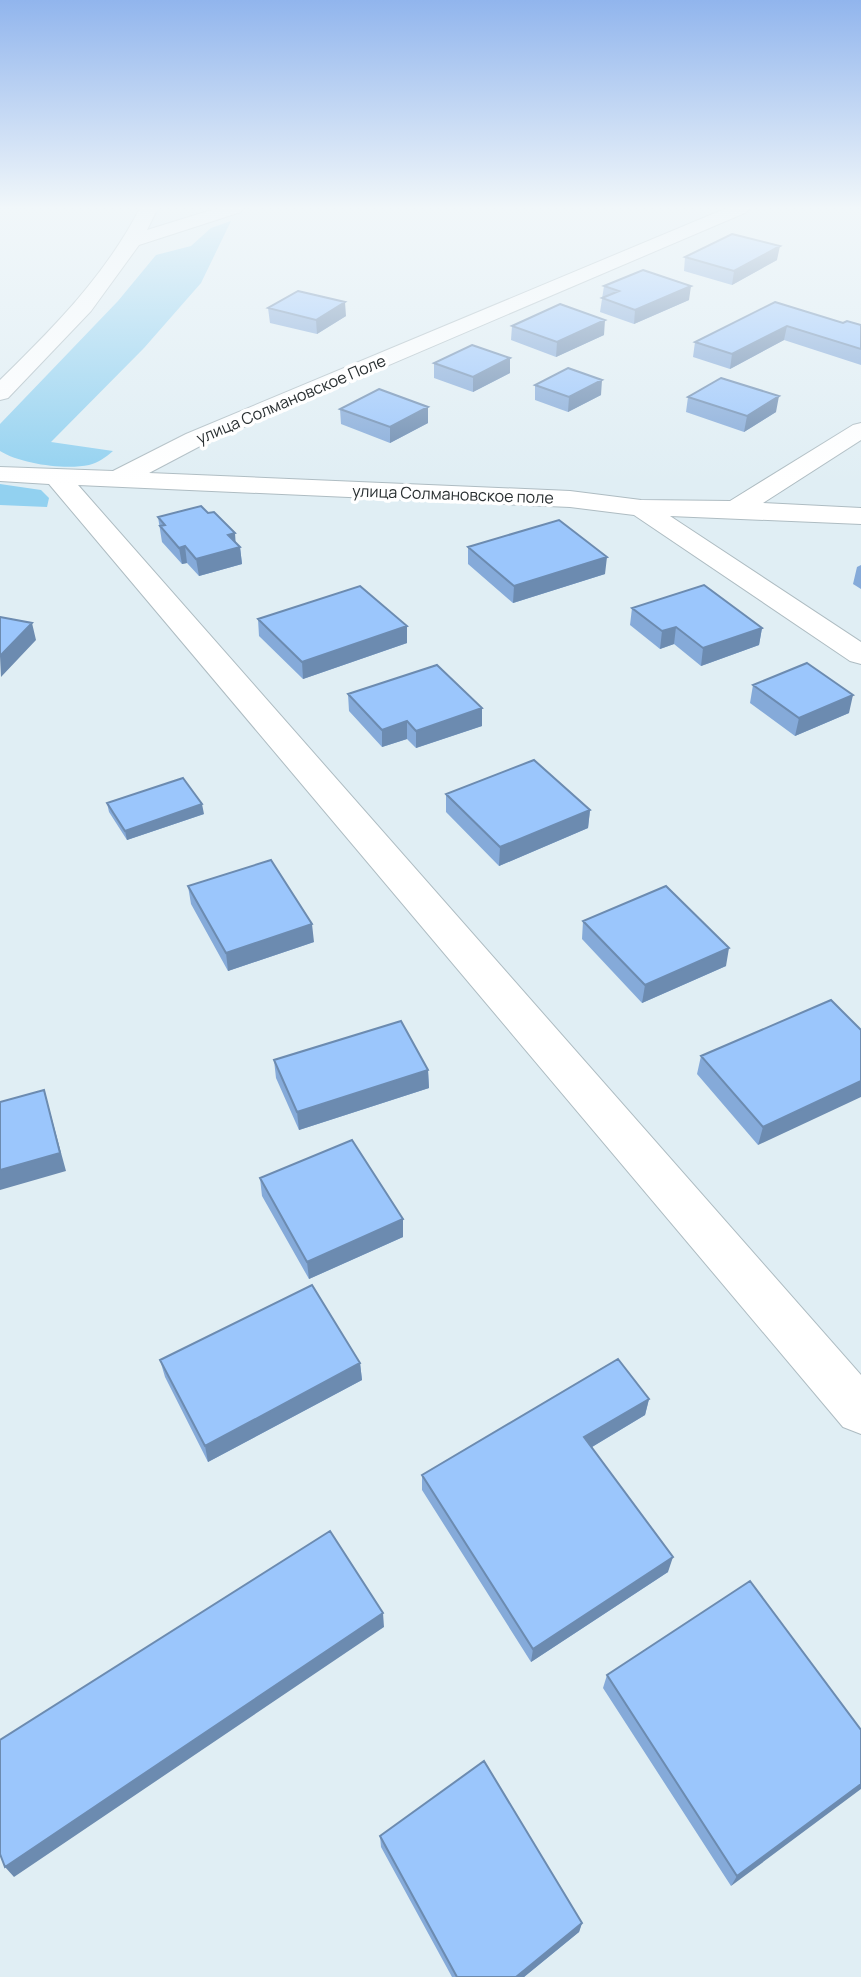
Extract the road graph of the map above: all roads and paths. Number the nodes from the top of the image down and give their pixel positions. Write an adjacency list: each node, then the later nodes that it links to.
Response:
1 (89, 300): 3 (street)
2 (523, 300): 7 (street, улица Солмановское Поле)
3 (0, 393)
4 (861, 430): 9 (street)
5 (0, 474): 6 (street, улица Солмановское поле)
6 (58, 478): 7 (street, улица Солмановское поле); 12 (street)
7 (115, 481): 8 (street, улица Солмановское поле)
8 (641, 508): 9 (street); 11 (street, улица Солмановское поле)
9 (734, 510): 10 (street)
10 (861, 516)
11 (861, 655)
12 (861, 1411)

